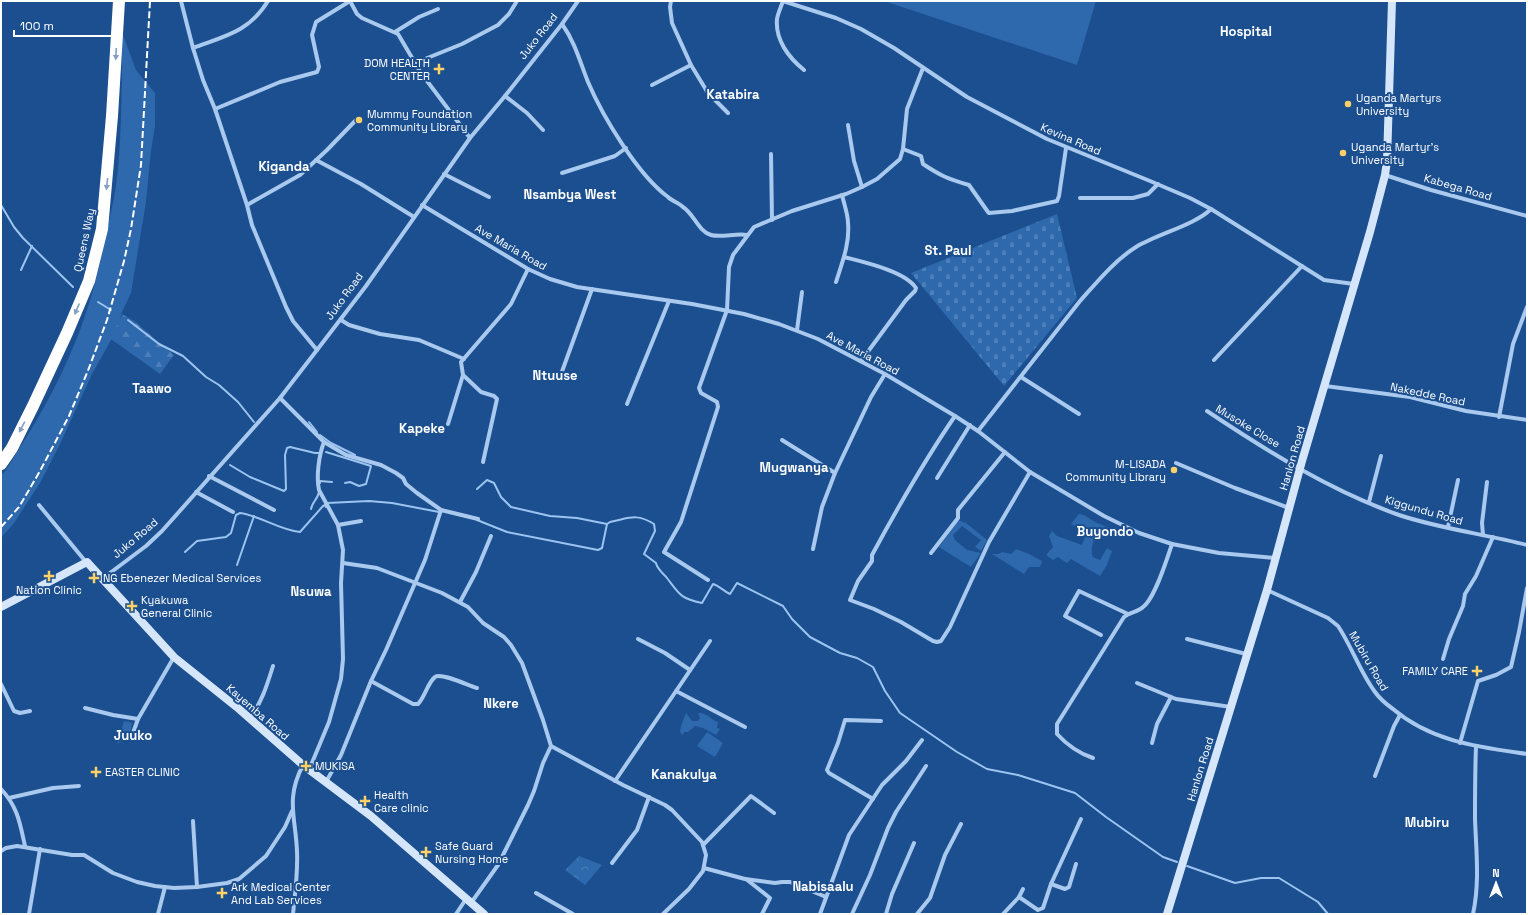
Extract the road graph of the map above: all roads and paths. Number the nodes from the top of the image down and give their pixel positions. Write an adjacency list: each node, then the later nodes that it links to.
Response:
1 (119, 1): 83 (highway, Queens Way, one-way to 83)
2 (182, 1): 13 (street)
3 (268, 1): 13 (street)
4 (350, 1): 12 (street); 20 (street)
5 (517, 1): 14 (street)
6 (578, 1): 11 (street, Juko Road)
7 (671, 1): 15 (street)
8 (783, 1): 16 (street, Kevina Road); 17 (street)
9 (1392, 1): 33 (main road, Hanlon Road)
10 (438, 9): 12 (street)
11 (562, 24): 19 (street, Juko Road); 26 (street)
12 (395, 32): 14 (street)
13 (193, 48): 20 (street)
14 (415, 64): 25 (street)
15 (691, 65): 18 (street); 21 (street)
16 (923, 68): 27 (street, Kevina Road); 28 (street)
17 (804, 70)
18 (652, 85)
19 (505, 96): 24 (street); 25 (street, Juko Road)
20 (215, 109): 39 (street)
21 (728, 113)
22 (356, 120): 30 (street)
23 (848, 126): 35 (street)
24 (542, 130)
25 (470, 138): 32 (street, Juko Road)
26 (626, 148): 31 (street); 45 (street)
27 (1066, 148): 28 (street); 34 (street, Kevina Road)
28 (903, 149): 35 (street)
29 (771, 154): 44 (street)
30 (316, 160): 39 (street); 43 (street)
31 (562, 173)
32 (444, 174): 37 (street); 40 (street, Juko Road)
33 (1385, 175): 42 (street, Kabega Road); 50 (main road, Hanlon Road)
34 (1158, 184): 38 (street); 41 (street, Kevina Road)
35 (862, 187): 36 (street)
36 (842, 195): 44 (street); 46 (street)
37 (489, 197)
38 (1080, 198)
39 (247, 205): 58 (street)
40 (422, 205): 43 (street, Juko Road); 48 (street, Ave Maria Road)
41 (1211, 209): 47 (street, Kevina Road); 65 (street)
42 (1527, 216)
43 (414, 217): 56 (street, Juko Road)
44 (772, 220): 45 (street)
45 (747, 235): 55 (street)
46 (844, 257): 49 (street); 61 (street)
47 (1302, 266): 50 (street, Kevina Road); 60 (street)
48 (528, 269): 51 (street, Ave Maria Road); 59 (street)
49 (836, 282)
50 (1355, 284): 66 (main road, Hanlon Road)
51 (592, 289): 53 (street, Ave Maria Road); 64 (street)
52 (802, 292): 57 (street)
53 (669, 301): 55 (street, Ave Maria Road); 68 (street)
54 (1527, 307): 72 (street)
55 (727, 310): 57 (street, Ave Maria Road); 113 (street)
56 (341, 320): 58 (street, Juko Road); 59 (street)
57 (797, 330): 61 (street, Ave Maria Road)
58 (318, 350): 67 (street, Juko Road)
59 (464, 359): 63 (street)
60 (1214, 360)
61 (861, 361): 62 (street, Ave Maria Road)
62 (885, 374): 71 (street, Ave Maria Road); 86 (street)
63 (463, 375): 74 (street); 81 (street)
64 (560, 377)
65 (1021, 377): 70 (street); 76 (street)
66 (1325, 386): 72 (street, Nakedde Road); 84 (main road, Hanlon Road)
67 (280, 398): 78 (street); 87 (street, Juko Road)
68 (627, 404)
69 (1207, 411): 84 (street, Musoke Close)
70 (1079, 414)
71 (955, 416): 75 (street, Ave Maria Road); 85 (street)
72 (1499, 417): 73 (street, Nakedde Road)
73 (1527, 420)
74 (448, 424)
75 (970, 425): 76 (street, Ave Maria Road); 88 (street)
76 (978, 431): 79 (street, Ave Maria Road)
77 (782, 440): 86 (street)
78 (324, 442): 96 (street); 100 (street)
79 (1005, 452): 85 (street, Ave Maria Road); 108 (street)
80 (1381, 456): 92 (street)
81 (483, 462)
82 (1176, 463): 94 (street)
83 (1, 464)
84 (1300, 468): 92 (street, Kiggundu Road); 94 (main road, Hanlon Road)
85 (1030, 472): 105 (street, Ave Maria Road)
86 (836, 473): 107 (street)
87 (209, 476): 91 (street, Juko Road); 95 (street)
88 (937, 478)
89 (1458, 480): 101 (street)
90 (1487, 482): 102 (street)
91 (196, 492): 97 (street); 112 (street, Juko Road)
92 (1369, 502): 101 (street, Kiggundu Road)
93 (39, 506): 110 (street, Kayemba Road)
94 (1289, 508): 109 (main road, Hanlon Road)
95 (274, 510)
96 (441, 510): 98 (street); 114 (street)
97 (233, 512)
98 (478, 519)
99 (361, 521): 100 (street)
100 (338, 525): 111 (street)
101 (1448, 528): 102 (street, Kiggundu Road)
102 (1483, 535): 104 (street, Kiggundu Road)
103 (491, 536): 117 (street)
104 (1493, 537): 106 (street, Kiggundu Road); 126 (street)
105 (1172, 544): 109 (street, Ave Maria Road); 119 (street)
106 (1527, 545)
107 (813, 549)
108 (931, 553)
109 (1275, 558): 116 (main road, Hanlon Road)
110 (87, 562): 112 (main road, Kayemba Road); 118 (main road)
111 (342, 563): 114 (street); 152 (street)
112 (101, 579): 125 (main road, Kayemba Road)
113 (708, 580)
114 (414, 582): 117 (street); 129 (street)
115 (1527, 588): 146 (street)
116 (1266, 590): 124 (main road, Hanlon Road); 138 (street, Mubiru Road)
117 (460, 602): 147 (street)
118 (1, 607)
119 (1128, 614): 120 (street); 150 (street)
120 (1100, 635)
121 (1187, 638): 124 (street)
122 (638, 639): 128 (street)
123 (710, 641): 128 (street)
124 (1246, 654): 135 (main road, Hanlon Road)
125 (174, 657): 139 (main road, Kayemba Road); 140 (street)
126 (1443, 659)
127 (273, 666): 139 (street)
128 (690, 670): 133 (street)
129 (371, 681): 132 (street); 155 (street)
130 (1137, 683): 134 (street)
131 (1, 684): 137 (street)
132 (477, 688)
133 (676, 691): 142 (street); 154 (street)
134 (1171, 697): 135 (street); 145 (street)
135 (1231, 707): 196 (main road, Hanlon Road)
136 (85, 708): 140 (street)
137 (30, 711)
138 (1400, 715): 146 (street, Mubiru Road); 153 (street)
139 (250, 718): 152 (main road, Kayemba Road)
140 (138, 719): 143 (street)
141 (881, 721): 160 (street)
142 (745, 727)
143 (133, 733)
144 (922, 740): 160 (street)
145 (1152, 743)
146 (1460, 743): 148 (street, Mubiru Road)
147 (551, 746): 154 (street); 182 (street)
148 (1476, 747): 149 (street, Mubiru Road); 197 (street)
149 (1527, 754)
150 (1093, 758)
151 (926, 766): 192 (street)
152 (306, 767): 155 (main road, Kayemba Road); 161 (street)
153 (1375, 776)
154 (615, 780): 158 (street)
155 (326, 782): 182 (main road, Kayemba Road)
156 (79, 786): 159 (street)
157 (1, 789): 159 (street)
158 (649, 797): 167 (street); 171 (street)
159 (9, 798): 168 (street)
160 (873, 799): 180 (street)
161 (292, 811): 177 (street); 185 (street)
162 (774, 813): 167 (street)
163 (1081, 819): 175 (street)
164 (193, 821): 177 (street)
165 (961, 824): 194 (street)
166 (914, 843): 193 (street)
167 (703, 845): 173 (street)
168 (25, 846): 169 (street); 170 (street)
169 (40, 849): 176 (street); 183 (street)
170 (1, 851)
171 (612, 863)
172 (1076, 864): 175 (street)
173 (704, 868): 174 (street); 189 (street)
174 (745, 879): 180 (street); 190 (street)
175 (1051, 884): 181 (street)
176 (165, 887): 177 (street); 184 (street)
177 (197, 887)
178 (1023, 889): 181 (street)
179 (536, 893): 188 (street)
180 (826, 897): 191 (street)
181 (1019, 897): 195 (street)
182 (469, 901): 186 (street); 187 (main road, Kayemba Road)
183 (29, 914)
184 (158, 914)
185 (293, 914)
186 (456, 914)
187 (484, 914)
188 (573, 914)
189 (663, 914)
190 (762, 914)
191 (820, 914)
192 (852, 914)
193 (886, 914)
194 (917, 914)
195 (1003, 914)
196 (1167, 914)
197 (1473, 914)

